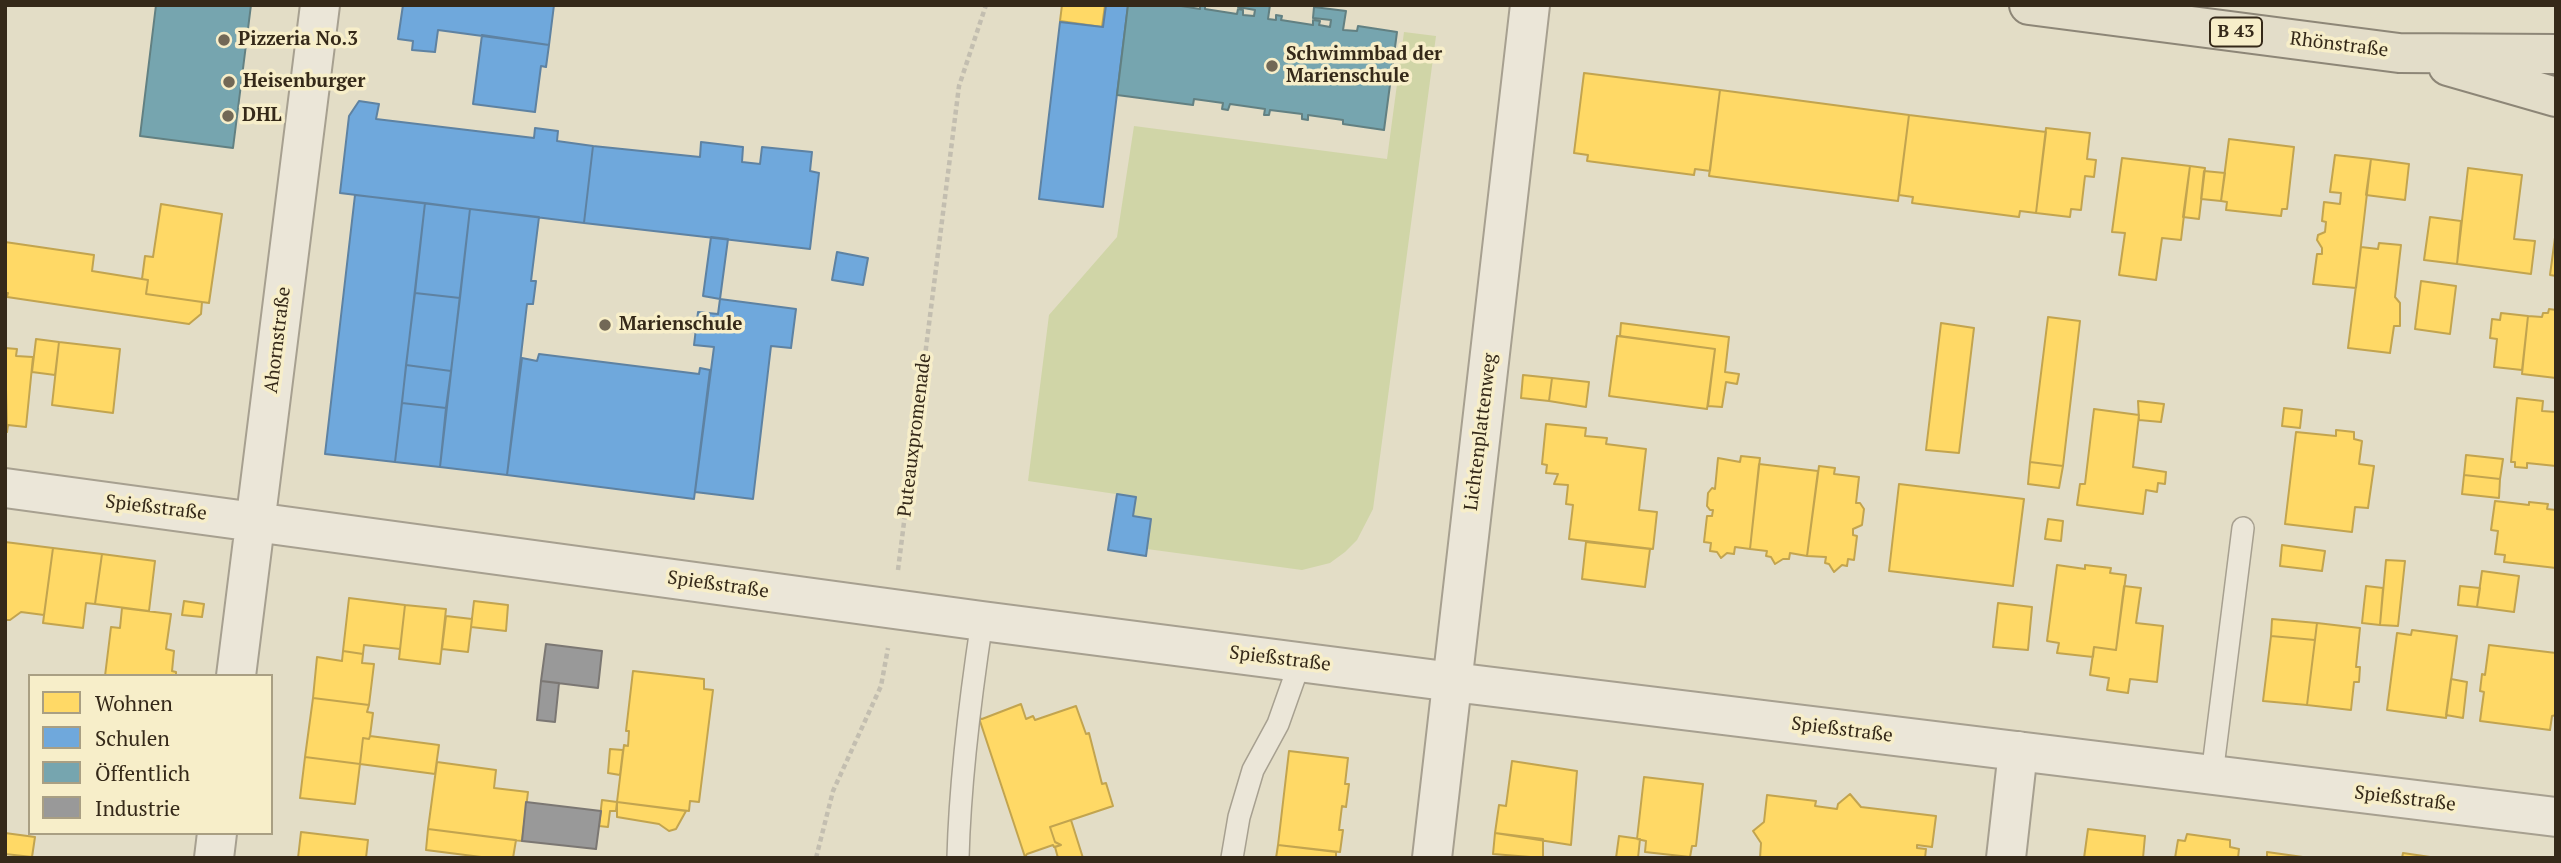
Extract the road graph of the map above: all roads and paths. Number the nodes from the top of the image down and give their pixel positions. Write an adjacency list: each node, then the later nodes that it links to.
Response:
1 (320, 5): 9 (street, Ahornstraße)
2 (986, 5): 11 (path, Puteauxpromenade)
3 (1530, 5): 15 (street, Lichtenplattenweg)
4 (2029, 5): 5 (main road, Rhönstraße / B 43)
5 (2399, 52): 6 (main road, Rhönstraße / B 43); 7 (main road, Rhönstraße / B 43)
6 (2556, 54)
7 (2556, 97)
8 (5, 488): 9 (street, Spießstraße)
9 (255, 521): 11 (street, Spießstraße); 14 (street, Ahornstraße)
10 (2243, 528): 17 (lane)
11 (893, 609): 12 (street, Spießstraße); 21 (path, Puteauxpromenade)
12 (982, 621): 13 (street, Spießstraße); 22 (lane)
13 (1300, 662): 15 (street, Spießstraße); 23 (lane)
14 (236, 674)
15 (1453, 681): 16 (street, Spießstraße); 24 (street, Lichtenplattenweg)
16 (2018, 751): 17 (street, Spießstraße); 25 (street)
17 (2212, 775): 18 (street, Spießstraße)
18 (2556, 817)
19 (217, 835): 20 (street)
20 (214, 858)
21 (816, 858)
22 (957, 858)
23 (1232, 858)
24 (1432, 858)
25 (2006, 858)

